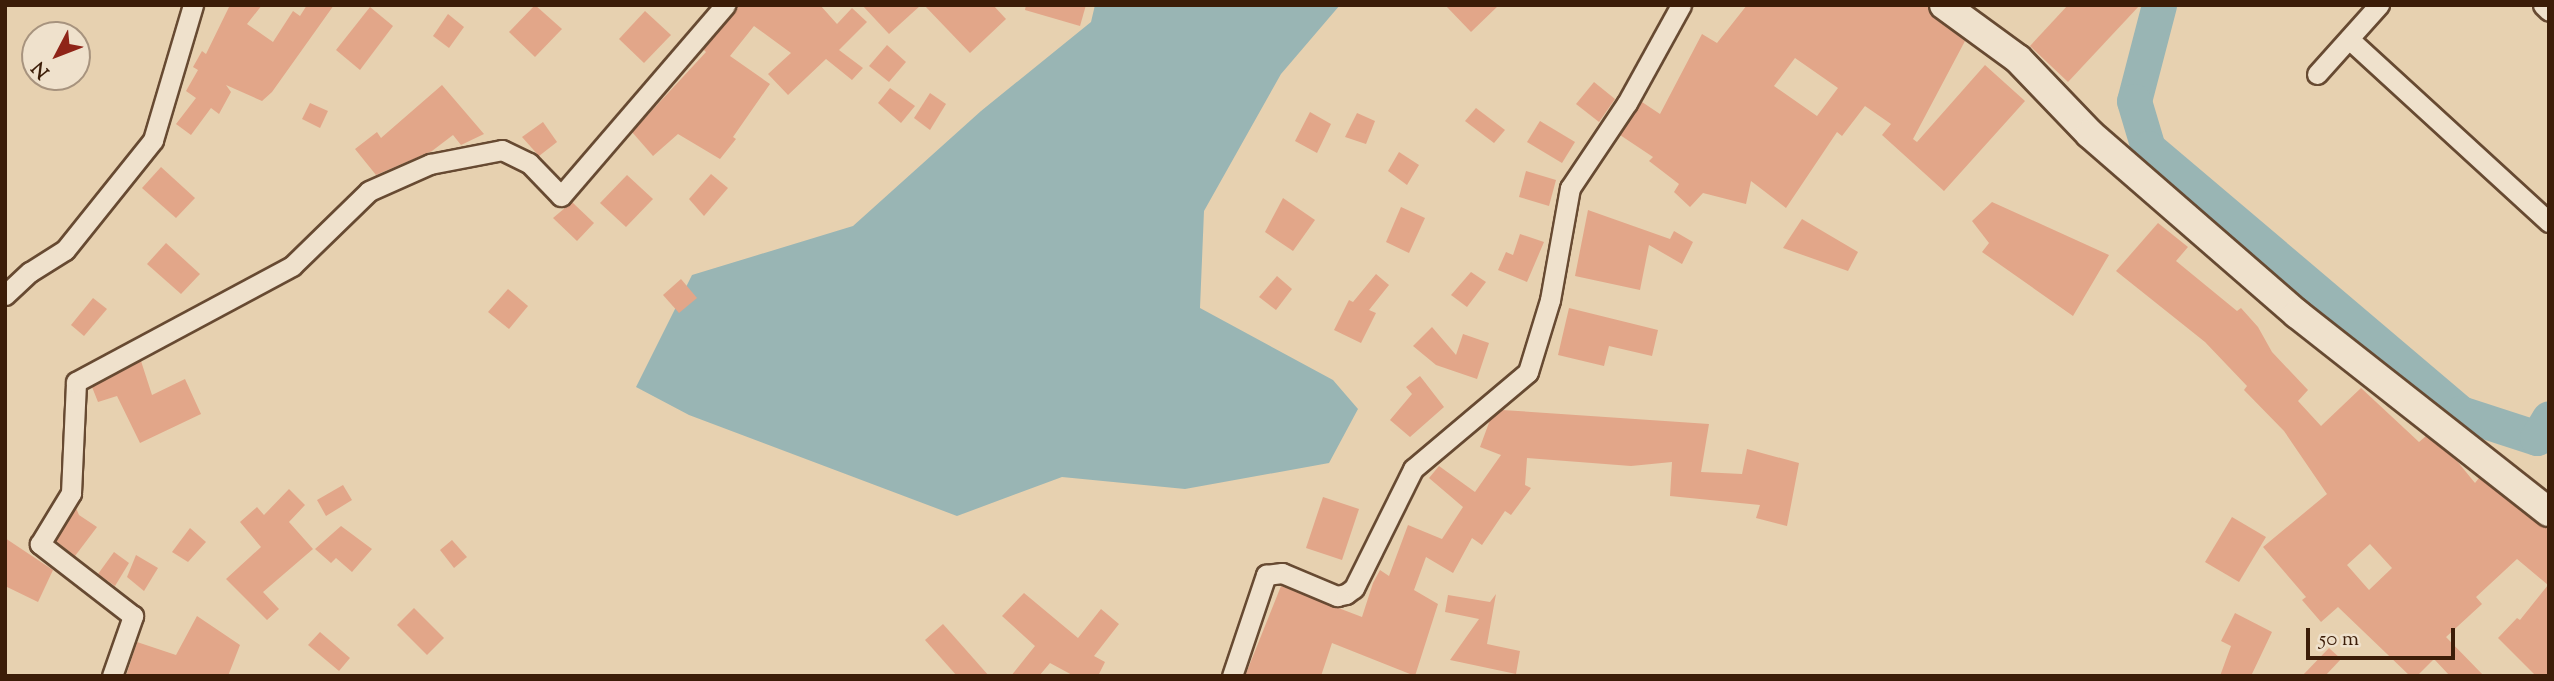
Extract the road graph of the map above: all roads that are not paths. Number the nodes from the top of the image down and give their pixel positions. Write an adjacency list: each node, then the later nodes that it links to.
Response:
1 (193, 5): 11 (street)
2 (725, 5): 13 (street)
3 (1681, 5): 14 (street)
4 (1944, 5): 12 (street)
5 (2379, 5): 8 (street)
6 (2543, 5): 7 (street)
7 (2549, 11)
8 (2349, 39): 9 (street); 10 (street)
9 (2317, 74)
10 (2549, 222)
11 (5, 295)
12 (2549, 512)
13 (112, 676)
14 (1232, 676)

